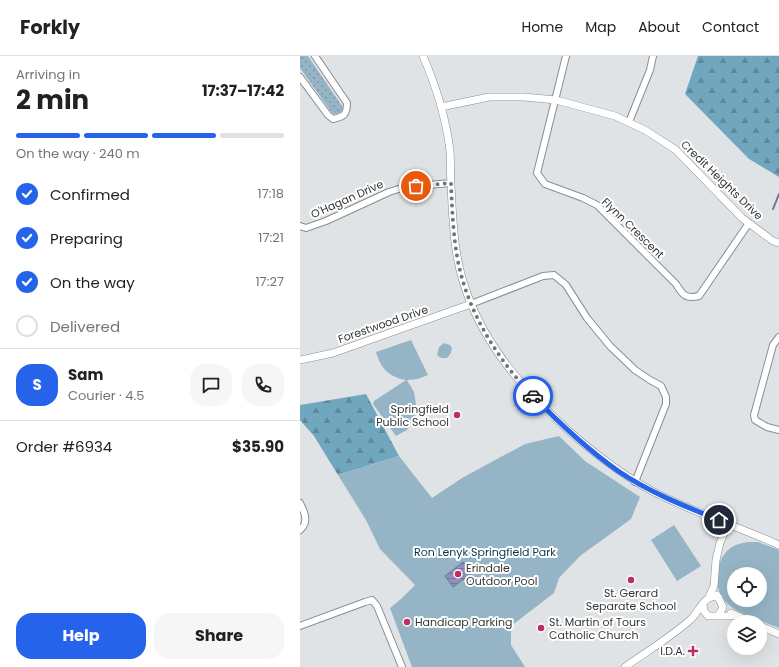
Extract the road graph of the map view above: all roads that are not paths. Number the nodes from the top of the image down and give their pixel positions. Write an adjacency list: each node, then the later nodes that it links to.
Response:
1 (315, 56): 5 (street)
2 (422, 56): 7 (street)
3 (566, 56): 6 (street)
4 (652, 56): 8 (street)
5 (300, 77)
6 (556, 100): 7 (street, Credit Heights Drive); 8 (street, Credit Heights Drive); 10 (street, Flynn Crescent)
7 (441, 107): 9 (street)
8 (629, 122): 10 (street, Credit Heights Drive)
9 (451, 183): 11 (street, O'Hagan Drive); 13 (street)
10 (749, 223): 12 (street, Credit Heights Drive)
11 (300, 226)
12 (779, 243)
13 (471, 304): 15 (street, Forestwood Drive); 17 (street); 17 (street)
14 (779, 337): 16 (street)
15 (300, 360)
16 (779, 430)
17 (636, 482): 19 (street)
18 (300, 503): 20 (street)
19 (728, 524): 21 (street); 22 (street)
20 (300, 530)
21 (779, 545)
22 (714, 586): 23 (street); 24 (street)
23 (709, 597): 24 (street); 25 (street)
24 (719, 598): 26 (street)
25 (703, 605): 29 (street); 31 (street)
26 (723, 607): 27 (street); 28 (street)
27 (718, 615): 29 (street); 30 (street)
28 (734, 615)
29 (708, 616): 31 (street)
30 (727, 616)
31 (691, 620): 36 (street)
32 (300, 626): 35 (street)
33 (767, 629): 34 (street)
34 (779, 634)
35 (402, 667)
36 (625, 667)

